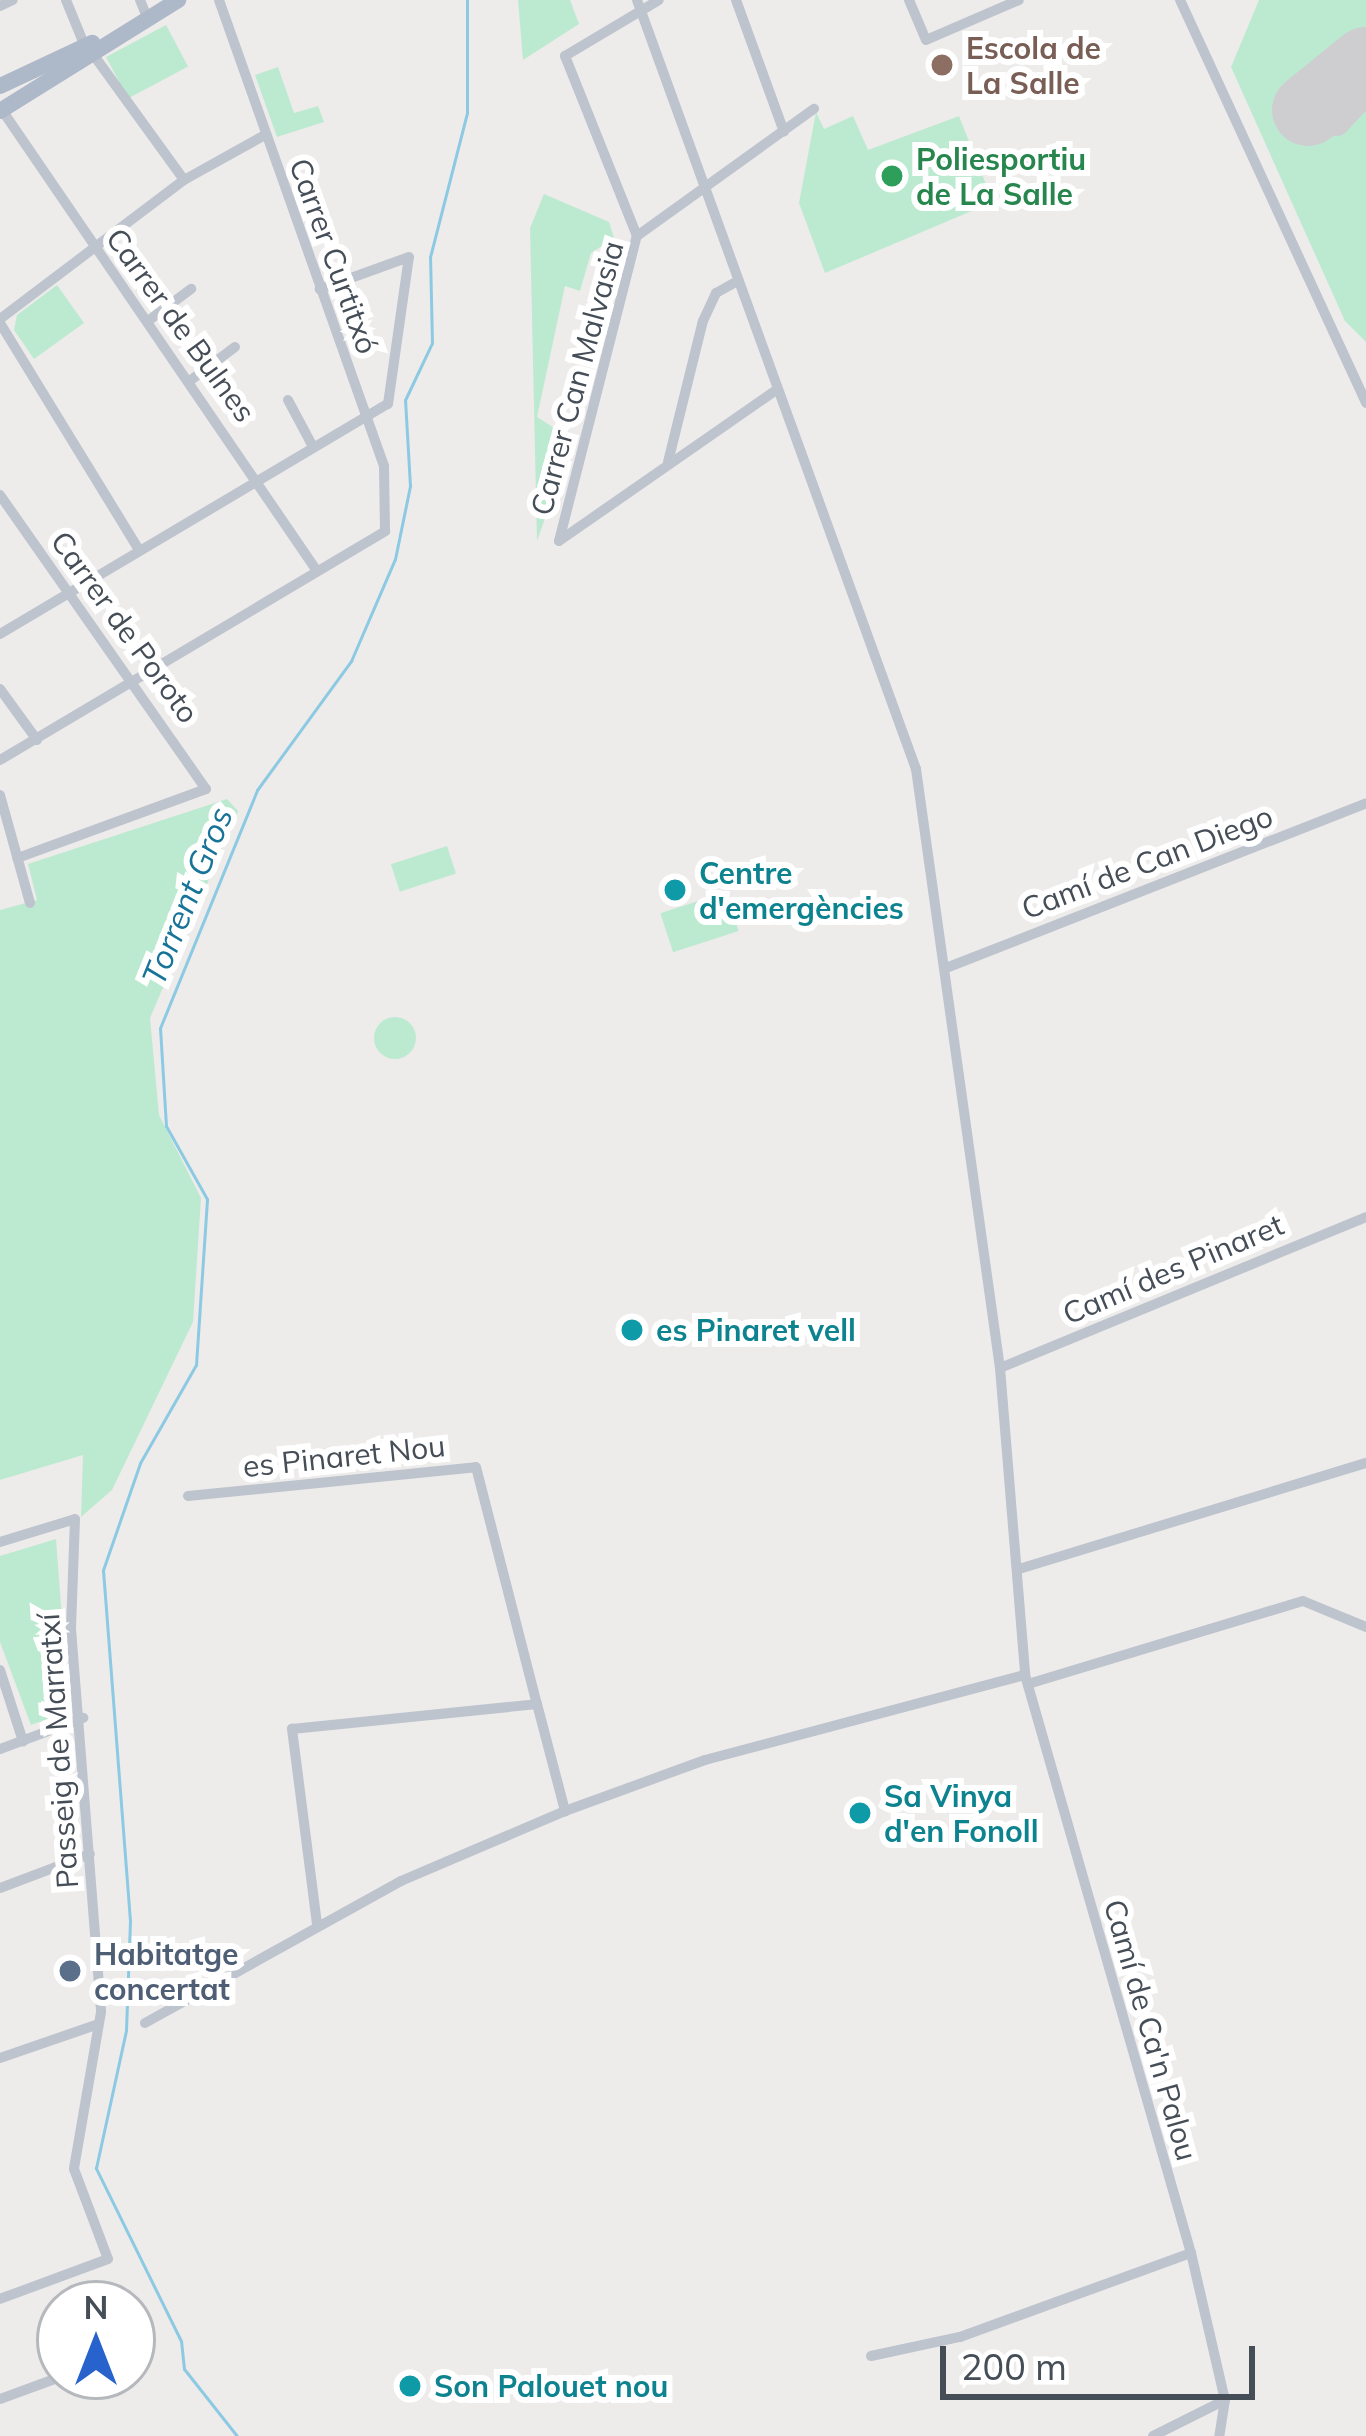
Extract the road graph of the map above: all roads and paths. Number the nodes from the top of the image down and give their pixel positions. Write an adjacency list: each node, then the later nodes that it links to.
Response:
1 (13, 0): 10 (street)
2 (66, 0): 13 (street)
3 (178, 0): 12 (main road)
4 (219, 0): 18 (street, Carrer Curtitxó)
5 (659, 0): 11 (street)
6 (736, 0): 17 (street)
7 (909, 0): 8 (street)
8 (1019, 0)
9 (1180, 0): 30 (street)
10 (0, 6)
11 (639, 6): 20 (street, Camí de Ca'n Palou); 21 (street)
12 (144, 8): 13 (main road)
13 (93, 45): 14 (main road); 16 (main road); 19 (street)
14 (0, 86)
15 (814, 109): 17 (street, Carrer Can Malvasia)
16 (1, 110): 22 (street, Carrer de Bulnes)
17 (784, 132): 20 (street, Carrer Can Malvasia)
18 (266, 135): 19 (street); 25 (street, Carrer Curtitxó)
19 (184, 180): 22 (street)
20 (704, 190): 21 (street, Carrer Can Malvasia); 23 (street, Camí de Ca'n Palou)
21 (637, 236): 37 (street, Carrer Can Malvasia)
22 (95, 247): 26 (street); 27 (street, Carrer de Bulnes)
23 (736, 282): 32 (street, Camí de Ca'n Palou); 37 (street)
24 (190, 289): 27 (street)
25 (320, 289): 35 (street, Carrer Curtitxó); 35 (street)
26 (1, 316): 40 (street)
27 (148, 320): 31 (street, Carrer de Bulnes)
28 (235, 347): 31 (street)
29 (1366, 363): 30 (street)
30 (1353, 374): 34 (street)
31 (191, 380): 38 (street, Carrer de Bulnes)
32 (776, 390): 37 (street); 52 (street, Camí de Ca'n Palou)
33 (288, 400): 36 (street)
34 (1366, 404)
35 (365, 413): 36 (street); 41 (street, Carrer Curtitxó)
36 (312, 445): 38 (street)
37 (668, 462)
38 (260, 476): 40 (street); 41 (street, Carrer de Bulnes)
39 (0, 495): 42 (street, Carrer de Poroto)
40 (139, 550): 42 (street)
41 (317, 571): 44 (street)
42 (71, 593): 43 (street); 44 (street, Carrer de Poroto)
43 (0, 634)
44 (134, 682): 46 (street); 50 (street, Carrer de Poroto)
45 (0, 688): 46 (street)
46 (37, 740): 47 (street)
47 (0, 760)
48 (0, 795): 50 (street)
49 (1366, 803): 52 (street, Camí de Can Diego)
50 (17, 858): 51 (street)
51 (30, 903)
52 (946, 968): 54 (street, Camí de Ca'n Palou)
53 (1366, 1217): 54 (street, Camí des Pinaret)
54 (1000, 1368): 58 (street, Camí de Ca'n Palou)
55 (1366, 1463): 58 (street)
56 (188, 1496): 62 (street, es Pinaret Nou)
57 (0, 1543): 63 (street, Passeig de Marratxí)
58 (1019, 1569): 61 (street, Camí de Ca'n Palou)
59 (1366, 1627): 61 (street)
60 (0, 1670): 64 (street)
61 (1027, 1680): 66 (street); 73 (street, Camí de Ca'n Palou)
62 (538, 1704): 66 (street, es Pinaret Nou); 69 (street)
63 (83, 1718): 64 (street); 67 (street, Passeig de Marratxí)
64 (23, 1741): 65 (street)
65 (0, 1749)
66 (565, 1811): 69 (street)
67 (90, 1854): 68 (street); 71 (street, Passeig de Marratxí)
68 (0, 1888)
69 (316, 1924): 70 (street)
70 (145, 2023)
71 (96, 2025): 72 (street); 74 (street, Passeig de Marratxí)
72 (0, 2059)
73 (1191, 2253): 75 (street); 78 (street, Camí de Ca'n Palou)
74 (0, 2299)
75 (871, 2356)
76 (36, 2386): 77 (street)
77 (0, 2399)
78 (1225, 2400): 79 (street); 80 (street, Camí de Ca'n Palou)
79 (1153, 2436)
80 (1220, 2436)

